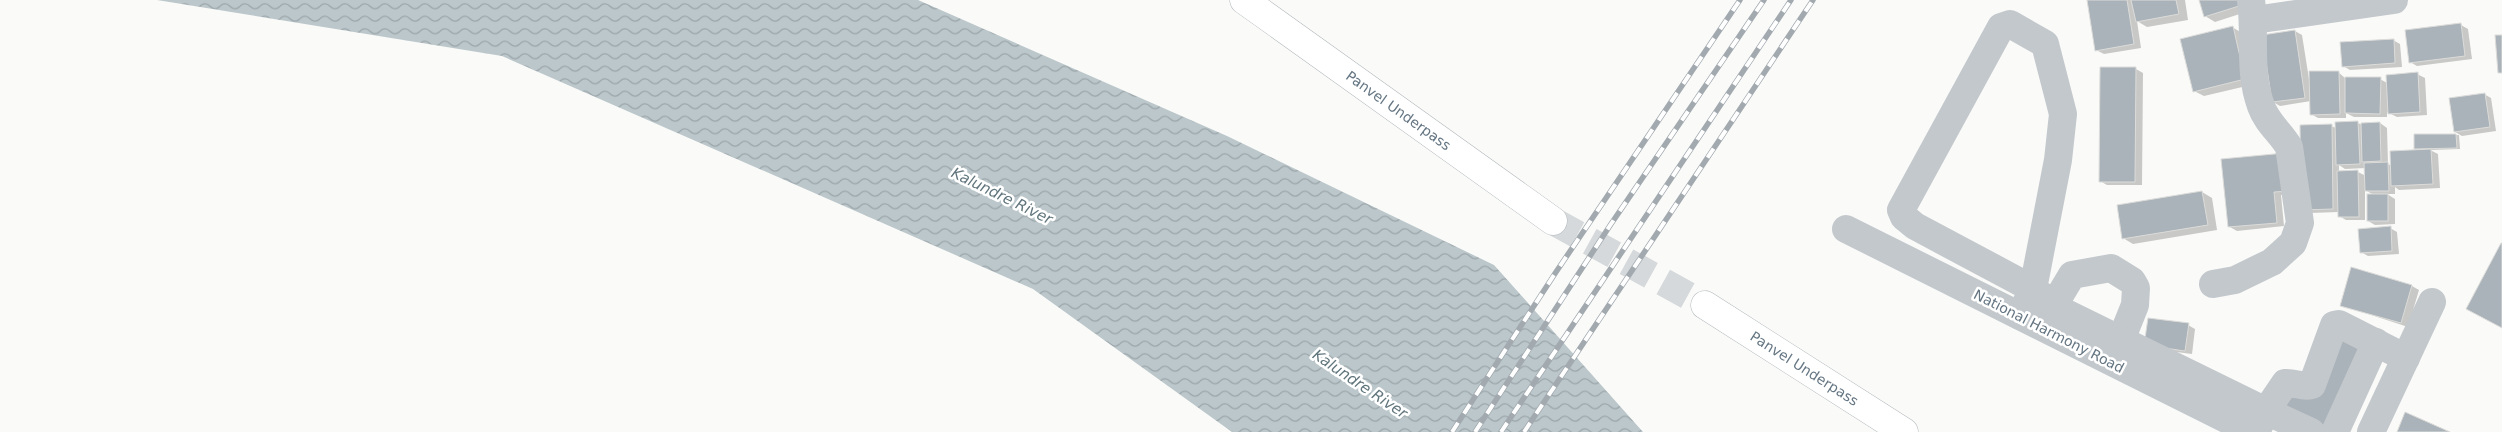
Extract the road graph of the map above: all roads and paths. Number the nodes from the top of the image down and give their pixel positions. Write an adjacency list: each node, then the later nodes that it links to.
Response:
1 (1244, 0): 4 (main road, Panvel Underpass)
2 (2394, 0): 3 (street)
3 (2252, 10): 8 (street)
4 (1553, 221)
5 (1915, 226): 7 (street); 9 (street); 9 (street)
6 (1846, 229): 7 (street, National Harmony Road)
7 (1900, 256): 12 (street, National Harmony Road)
8 (2213, 284)
9 (2044, 297): 12 (street); 13 (street); 13 (street)
10 (2432, 302): 15 (street)
11 (1705, 305): 17 (main road, Panvel Underpass)
12 (2020, 316): 16 (street, National Harmony Road)
13 (2121, 340): 16 (street)
14 (2376, 342): 15 (street); 16 (street); 19 (street)
15 (2406, 358): 20 (street)
16 (2258, 425): 18 (street)
17 (1904, 432)
18 (2311, 432)
19 (2335, 432)
20 (2371, 432)

